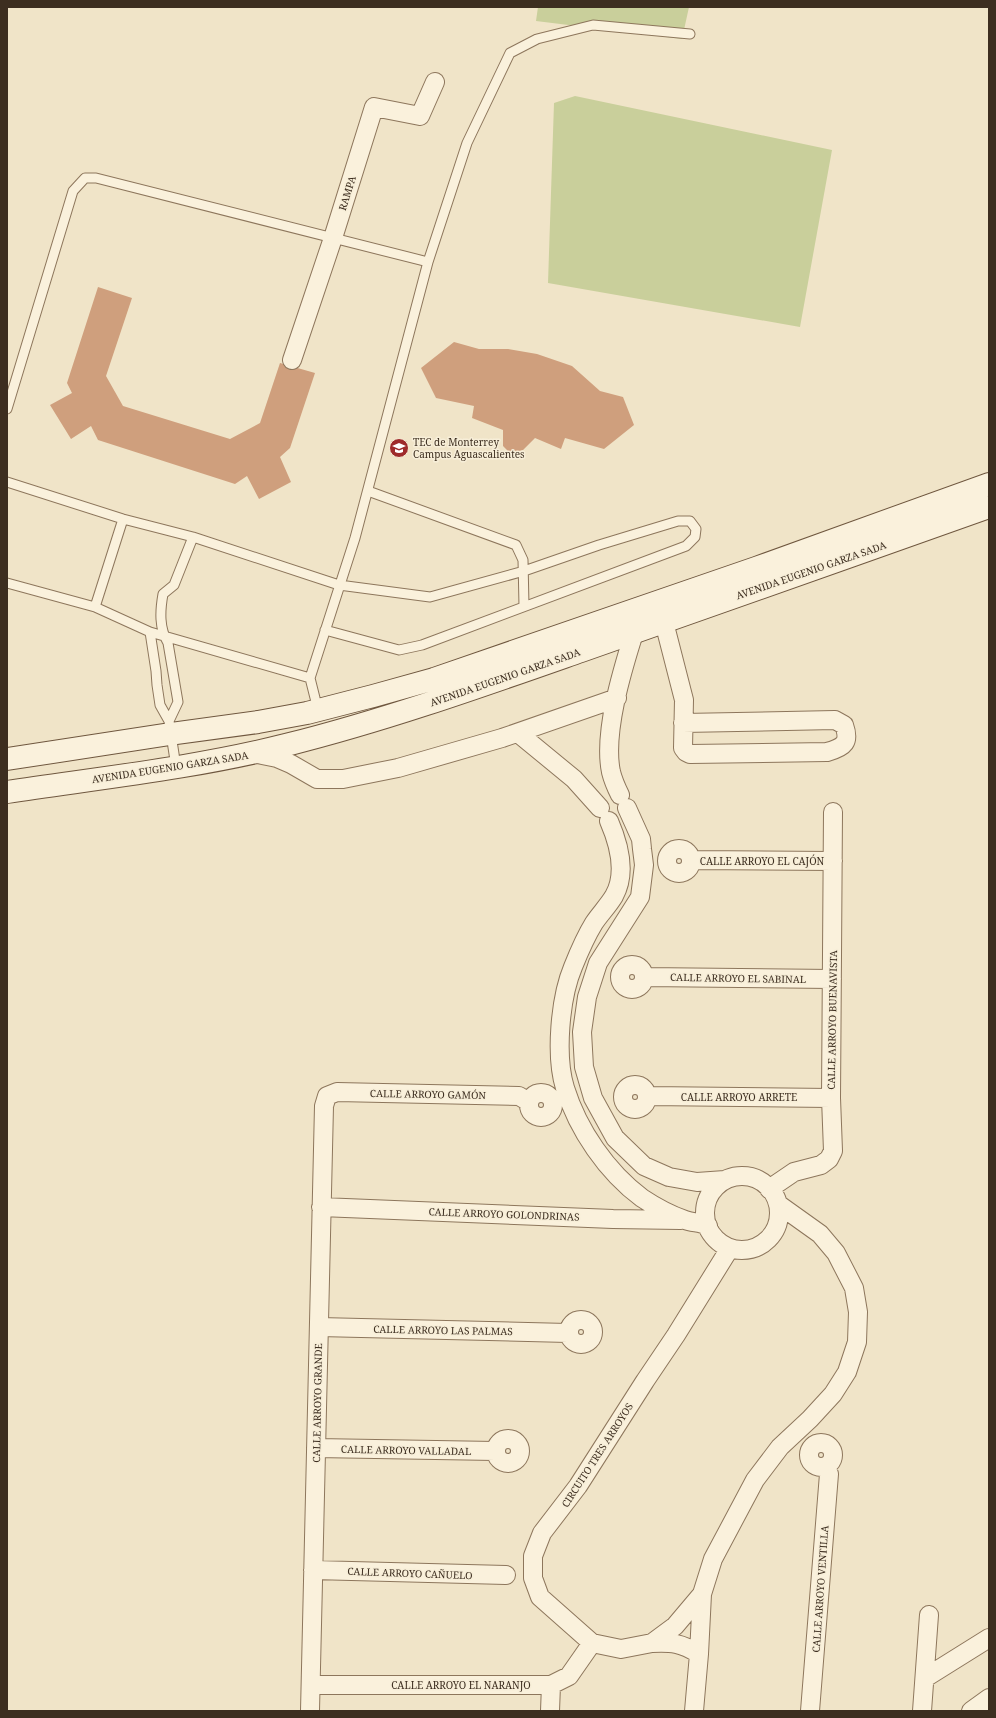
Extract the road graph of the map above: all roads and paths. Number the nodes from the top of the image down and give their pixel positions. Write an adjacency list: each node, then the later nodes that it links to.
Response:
1 (690, 34): 4 (lane)
2 (435, 82): 3 (street, RAMPA)
3 (333, 238): 4 (lane); 5 (street, RAMPA); 6 (lane)
4 (428, 262): 9 (lane)
5 (292, 360)
6 (7, 408)
7 (7, 482): 11 (lane)
8 (989, 484): 25 (main road, AVENIDA EUGENIO GARZA SADA)
9 (368, 491): 13 (lane); 15 (lane)
10 (989, 507): 18 (main road, AVENIDA EUGENIO GARZA SADA)
11 (123, 519): 12 (lane); 17 (lane)
12 (193, 537): 15 (lane); 22 (lane)
13 (524, 571): 15 (lane); 16 (lane); 16 (lane)
14 (7, 583): 17 (lane)
15 (339, 585): 19 (lane)
16 (524, 606): 19 (lane)
17 (95, 607): 20 (lane)
18 (664, 622): 21 (main road, AVENIDA EUGENIO GARZA SADA); 26 (street)
19 (325, 630): 23 (lane)
20 (150, 632): 22 (lane); 27 (lane)
21 (634, 633): 24 (street, CIRCUITO TRES ARROYOS); 29 (main road, AVENIDA EUGENIO GARZA SADA)
22 (164, 636): 23 (lane); 27 (lane)
23 (310, 678): 25 (lane)
24 (617, 698): 28 (street); 32 (street, CIRCUITO TRES ARROYOS)
25 (318, 710): 27 (main road, AVENIDA EUGENIO GARZA SADA)
26 (683, 723): 26 (street)
27 (169, 727): 30 (main road, AVENIDA EUGENIO GARZA SADA); 31 (lane)
28 (518, 733): 29 (street); 33 (street)
29 (253, 753): 31 (main road, AVENIDA EUGENIO GARZA SADA)
30 (7, 759)
31 (176, 768): 34 (main road, AVENIDA EUGENIO GARZA SADA)
32 (611, 771): 33 (street); 44 (street, CIRCUITO TRES ARROYOS)
33 (582, 788): 45 (street)
34 (7, 792)
35 (833, 812): 37 (street, CALLE ARROYO BUENAVISTA)
36 (692, 860): 37 (street, CALLE ARROYO EL CAJÓN)
37 (833, 861): 39 (street, CALLE ARROYO BUENAVISTA)
38 (644, 977): 39 (street, CALLE ARROYO EL SABINAL)
39 (832, 979): 42 (street, CALLE ARROYO BUENAVISTA)
40 (327, 1096): 43 (street, CALLE ARROYO GAMÓN); 48 (street, CALLE ARROYO GRANDE)
41 (648, 1096): 42 (street, CALLE ARROYO ARRETE)
42 (831, 1098): 46 (street, CALLE ARROYO BUENAVISTA)
43 (529, 1102)
44 (725, 1180): 46 (street, CIRCUITO TRES ARROYOS); 51 (street)
45 (626, 1185): 49 (street); 50 (street)
46 (770, 1189): 47 (street, CIRCUITO TRES ARROYOS)
47 (778, 1204): 52 (street); 60 (street, CIRCUITO TRES ARROYOS)
48 (321, 1206): 49 (street, CALLE ARROYO GOLONDRINAS); 53 (street, CALLE ARROYO GRANDE)
49 (613, 1219): 50 (street, CALLE ARROYO GOLONDRINAS)
50 (686, 1220): 51 (street)
51 (708, 1226): 52 (street)
52 (730, 1248): 63 (street, CIRCUITO TRES ARROYOS)
53 (318, 1327): 54 (street, CALLE ARROYO LAS PALMAS); 55 (street, CALLE ARROYO GRANDE)
54 (568, 1333)
55 (316, 1448): 56 (street, CALLE ARROYO VALLADAL); 58 (street, CALLE ARROYO GRANDE)
56 (495, 1451)
57 (826, 1467): 73 (street, CALLE ARROYO VENTILLA)
58 (313, 1570): 59 (street, CALLE ARROYO CAÑUELO); 67 (street, CALLE ARROYO GRANDE)
59 (506, 1575)
60 (702, 1594): 64 (street, CIRCUITO TRES ARROYOS); 65 (street)
61 (929, 1615): 66 (street)
62 (989, 1638): 66 (street)
63 (592, 1643): 64 (street, CIRCUITO TRES ARROYOS); 68 (street, CALLE ARROYO EL NARANJO)
64 (652, 1643): 65 (street, CIRCUITO TRES ARROYOS)
65 (699, 1654): 72 (street)
66 (925, 1678): 74 (street)
67 (311, 1685): 68 (street, CALLE ARROYO EL NARANJO); 70 (street, CALLE ARROYO GRANDE)
68 (551, 1685): 71 (street)
69 (989, 1698): 75 (street)
70 (310, 1711)
71 (550, 1711)
72 (694, 1711)
73 (810, 1711)
74 (922, 1711)
75 (971, 1711)

